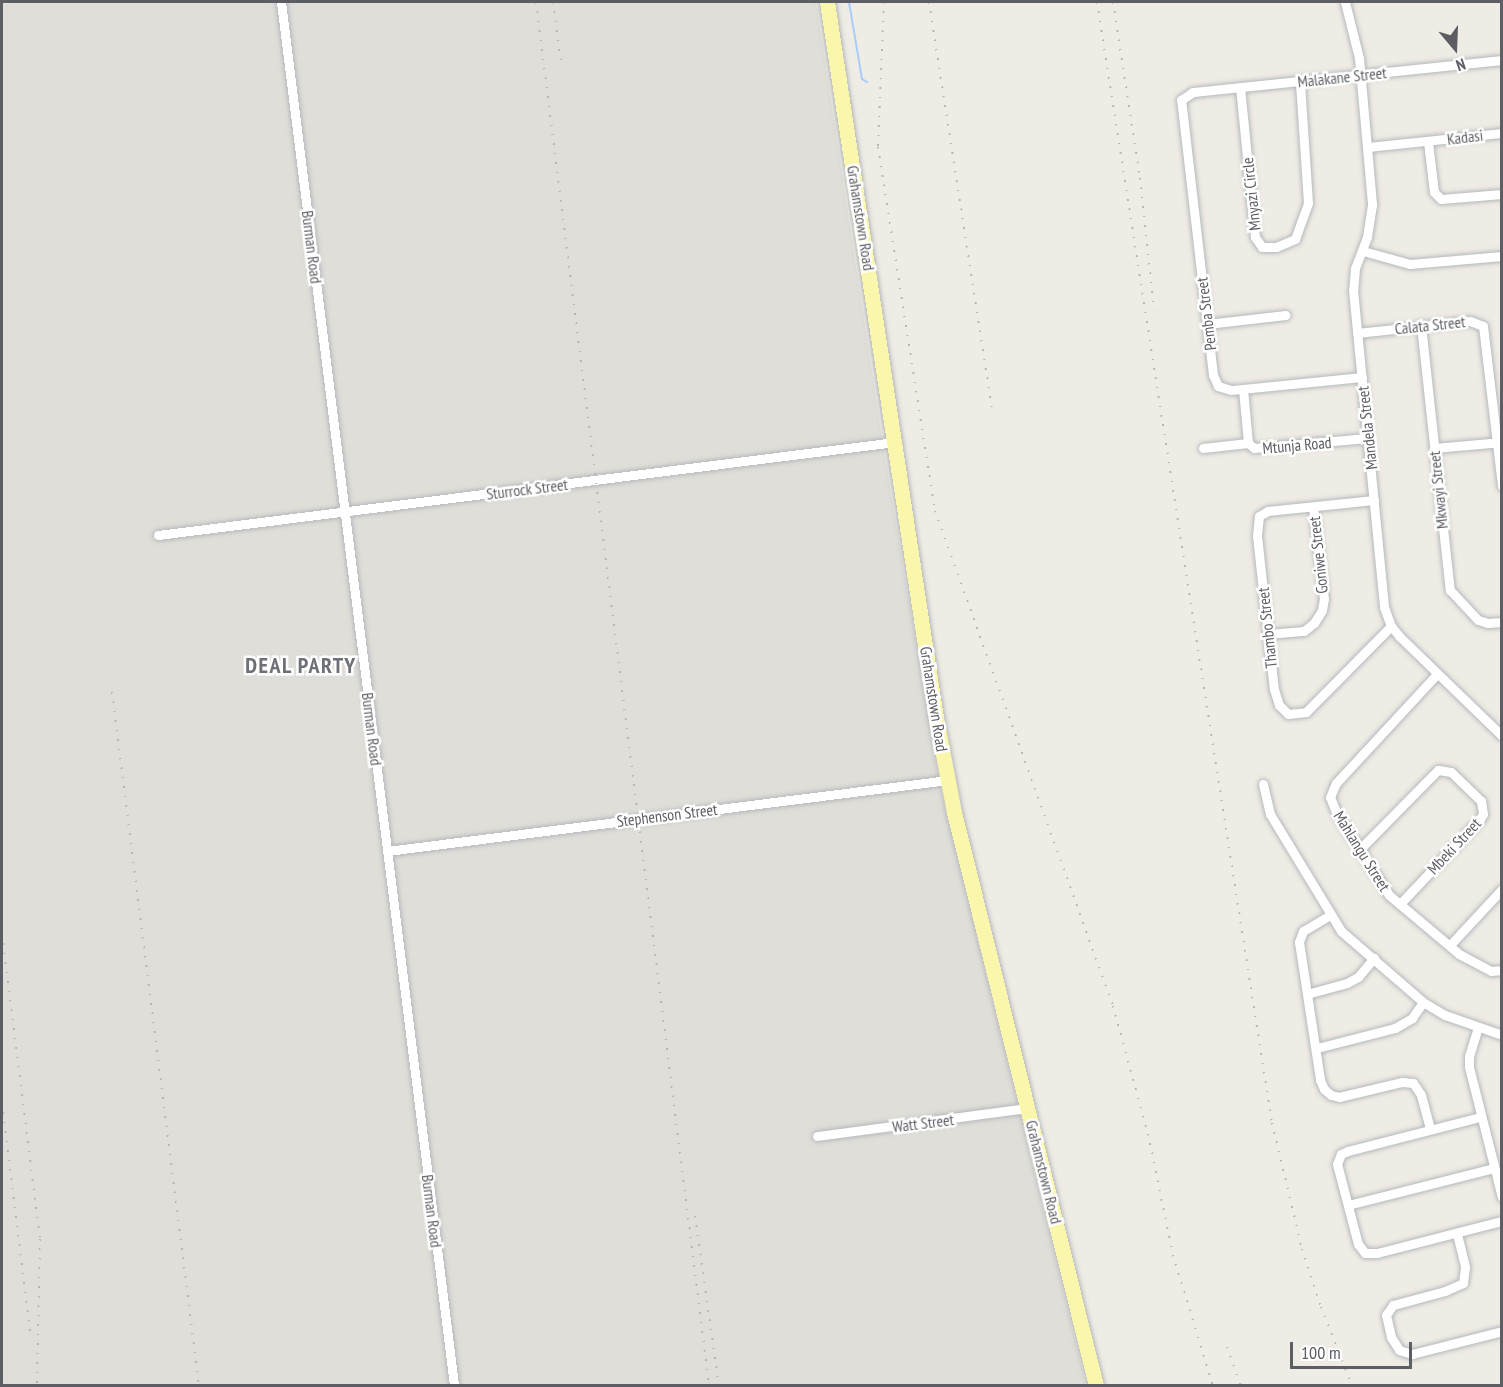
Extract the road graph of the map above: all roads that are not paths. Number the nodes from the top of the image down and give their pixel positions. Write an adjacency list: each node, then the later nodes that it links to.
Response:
1 (281, 2): 30 (street, Burman Road)
2 (827, 2): 22 (main road, Grahamstown Road)
3 (1345, 2): 5 (street, Mandela Street)
4 (1502, 60): 5 (street, Malakane Street)
5 (1360, 75): 6 (street, Malakane Street); 11 (street, Mandela Street)
6 (1300, 81): 7 (street, Malakane Street); 7 (street, Mnyazi Circle)
7 (1240, 87): 8 (street, Malakane Street)
8 (1183, 96): 16 (street, Pemba Street)
9 (1502, 133): 10 (street, Kadasi)
10 (1428, 142): 11 (street, Kadasi); 12 (street, Kadasi)
11 (1368, 147): 13 (street, Mandela Street)
12 (1502, 194)
13 (1363, 251): 14 (street); 18 (street, Mandela Street)
14 (1502, 256)
15 (1285, 315): 16 (street)
16 (1207, 324): 20 (street, Pemba Street)
17 (1421, 325): 18 (street, Calata Street); 24 (street, Calata Street); 26 (street, Mkwayi Street)
18 (1357, 333): 19 (street, Mandela Street)
19 (1362, 377): 20 (street, Pemba Street); 21 (street, Mandela Street)
20 (1243, 389): 23 (street, Mtunja Road)
21 (1368, 438): 23 (street, Mtunja Road); 28 (street, Mandela Street)
22 (895, 442): 30 (street, Sturrock Street); 37 (main road, Grahamstown Road)
23 (1248, 443): 25 (street)
24 (1499, 443): 26 (street); 27 (street, Calata Street)
25 (1203, 448)
26 (1434, 448): 32 (street, Mkwayi Street)
27 (1502, 486)
28 (1374, 500): 29 (street, Thambo Street); 33 (street, Mandela Street)
29 (1313, 507): 34 (street, Goniwe Street); 34 (street, Thambo Street)
30 (344, 512): 31 (street, Sturrock Street); 40 (street, Burman Road)
31 (158, 535)
32 (1502, 622)
33 (1391, 626): 34 (street, Thambo Street); 35 (street, Mandela Street)
34 (1268, 634)
35 (1437, 674): 36 (street, Mandela Street); 39 (street, Mahlangu Street)
36 (1502, 736)
37 (948, 780): 40 (street, Stephenson Street); 52 (main road, Grahamstown Road)
38 (1263, 784): 43 (street)
39 (1360, 849): 42 (street, Mahlangu Street); 42 (street, Mbeki Street)
40 (387, 851): 62 (street, Burman Road)
41 (1502, 889): 44 (street)
42 (1400, 904): 44 (street, Mahlangu Street)
43 (1330, 915): 45 (street); 47 (street)
44 (1450, 945): 46 (street, Mahlangu Street)
45 (1374, 958): 47 (street); 48 (street)
46 (1502, 970)
47 (1307, 994): 51 (street)
48 (1423, 1002): 49 (street); 51 (street)
49 (1478, 1027): 50 (street); 53 (street)
50 (1502, 1035)
51 (1317, 1048): 54 (street)
52 (1028, 1108): 55 (street, Watt Street); 63 (main road, Grahamstown Road)
53 (1480, 1117): 54 (street); 56 (street)
54 (1430, 1128): 58 (street)
55 (817, 1136)
56 (1494, 1168): 57 (street); 58 (street)
57 (1502, 1197)
58 (1348, 1205): 60 (street)
59 (1502, 1221): 60 (street)
60 (1457, 1234): 61 (street)
61 (1502, 1331)
62 (454, 1386)
63 (1096, 1386)

